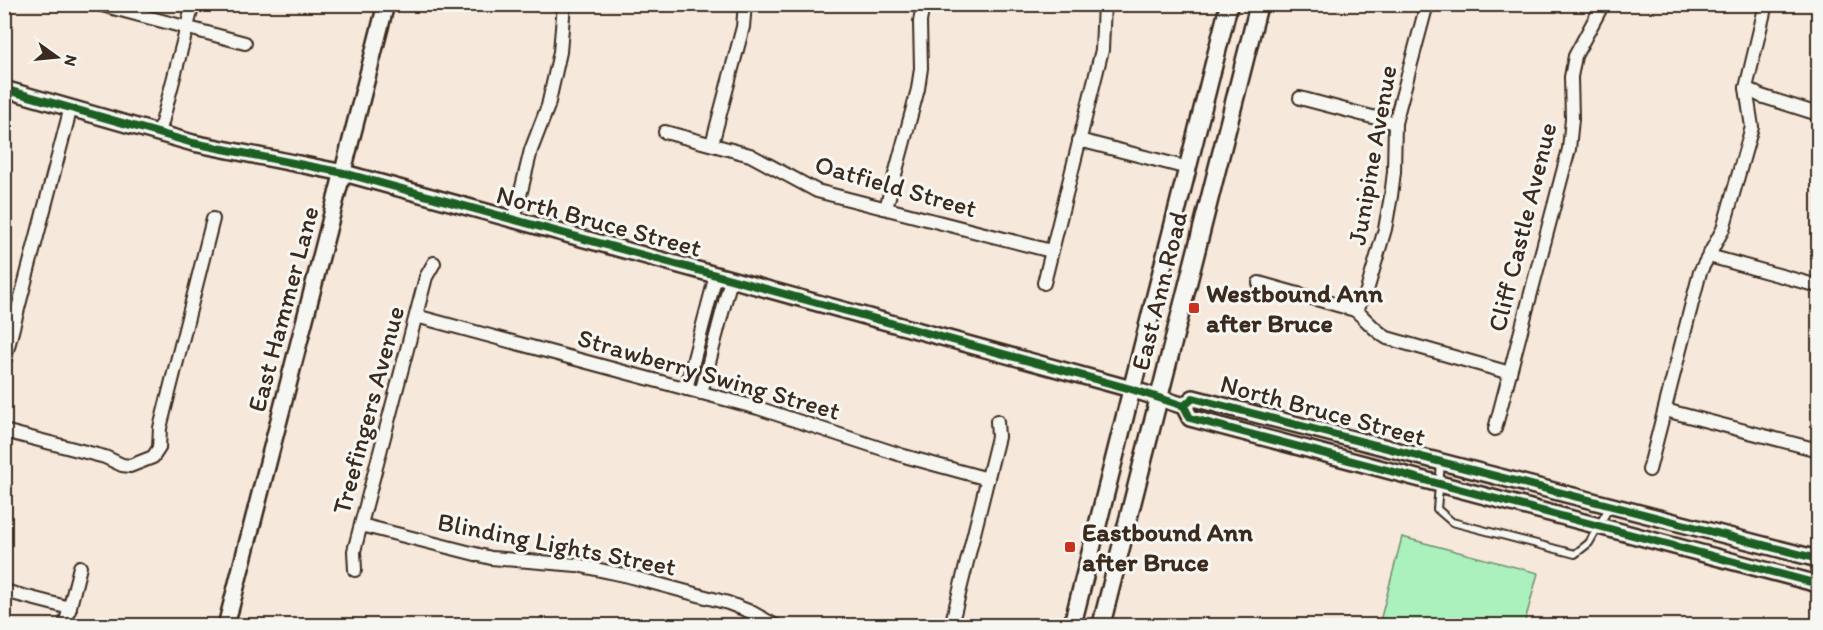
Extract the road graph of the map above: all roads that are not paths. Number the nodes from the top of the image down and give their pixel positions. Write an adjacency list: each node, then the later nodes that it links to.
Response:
1 (98, 4): 13 (street)
2 (193, 4): 13 (street)
3 (386, 4): 26 (street, East Hammer Lane)
4 (564, 4): 29 (street)
5 (745, 4): 24 (street)
6 (923, 4): 27 (street)
7 (1104, 4): 23 (street)
8 (1229, 4): 25 (main road, East Ann Road)
9 (1259, 4): 47 (main road, East Ann Road)
10 (1427, 4): 20 (street, Junipine Avenue)
11 (1603, 4): 43 (street, Cliff Castle Avenue)
12 (1766, 4): 15 (street)
13 (187, 28): 14 (street); 22 (street)
14 (245, 43)
15 (1746, 88): 19 (street); 31 (street)
16 (4, 89): 18 (street, North Bruce Street)
17 (1299, 98): 20 (street)
18 (71, 107): 22 (street, North Bruce Street); 42 (street)
19 (1818, 114)
20 (1395, 123): 38 (street, Junipine Avenue)
21 (665, 132): 24 (street, Oatfield Street)
22 (159, 134): 26 (street, North Bruce Street)
23 (1079, 140): 25 (street); 30 (street)
24 (712, 144): 27 (street, Oatfield Street)
25 (1188, 168): 44 (main road, East Ann Road)
26 (344, 173): 29 (street, North Bruce Street); 68 (street, East Hammer Lane)
27 (886, 208): 30 (street, Oatfield Street)
28 (213, 219): 52 (street)
29 (514, 220): 33 (street, North Bruce Street)
30 (1051, 251): 35 (street)
31 (1709, 256): 37 (street); 49 (street)
32 (434, 263): 39 (street, Treefingers Avenue)
33 (716, 275): 34 (street, North Bruce Street); 40 (street)
34 (731, 279): 41 (street); 44 (street, North Bruce Street)
35 (1044, 283)
36 (1259, 283): 38 (street)
37 (1818, 286)
38 (1354, 310): 43 (street)
39 (416, 316): 45 (street, Strawberry Swing Street); 59 (street, Treefingers Avenue)
40 (697, 348): 41 (lane); 45 (street)
41 (712, 352): 46 (street)
42 (4, 362)
43 (1510, 373): 51 (street, Cliff Castle Avenue)
44 (1131, 389): 47 (street, North Bruce Street); 71 (main road, East Ann Road)
45 (686, 390): 46 (street, Strawberry Swing Street)
46 (701, 393): 56 (street, Strawberry Swing Street)
47 (1158, 398): 48 (street, North Bruce Street); 72 (main road, East Ann Road)
48 (1181, 405)
49 (1665, 410): 53 (street); 55 (street)
50 (997, 421): 56 (street)
51 (1495, 429)
52 (4, 431)
53 (1818, 450)
54 (1441, 463): 57 (lane); 57 (street, North Bruce Street); 58 (street, North Bruce Street)
55 (1649, 470)
56 (988, 479): 70 (street)
57 (1439, 484): 60 (street, North Bruce Street); 60 (lane)
58 (1610, 506): 60 (lane); 61 (street, North Bruce Street)
59 (361, 525): 63 (street, Treefingers Avenue); 69 (street, Blinding Lights Street)
60 (1598, 527): 64 (street, North Bruce Street)
61 (1818, 559)
62 (80, 567): 66 (street)
63 (355, 570)
64 (1818, 584)
65 (4, 591): 66 (street)
66 (70, 608): 67 (street)
67 (65, 626)
68 (226, 626)
69 (776, 626)
70 (951, 626)
71 (1072, 626)
72 (1101, 626)

